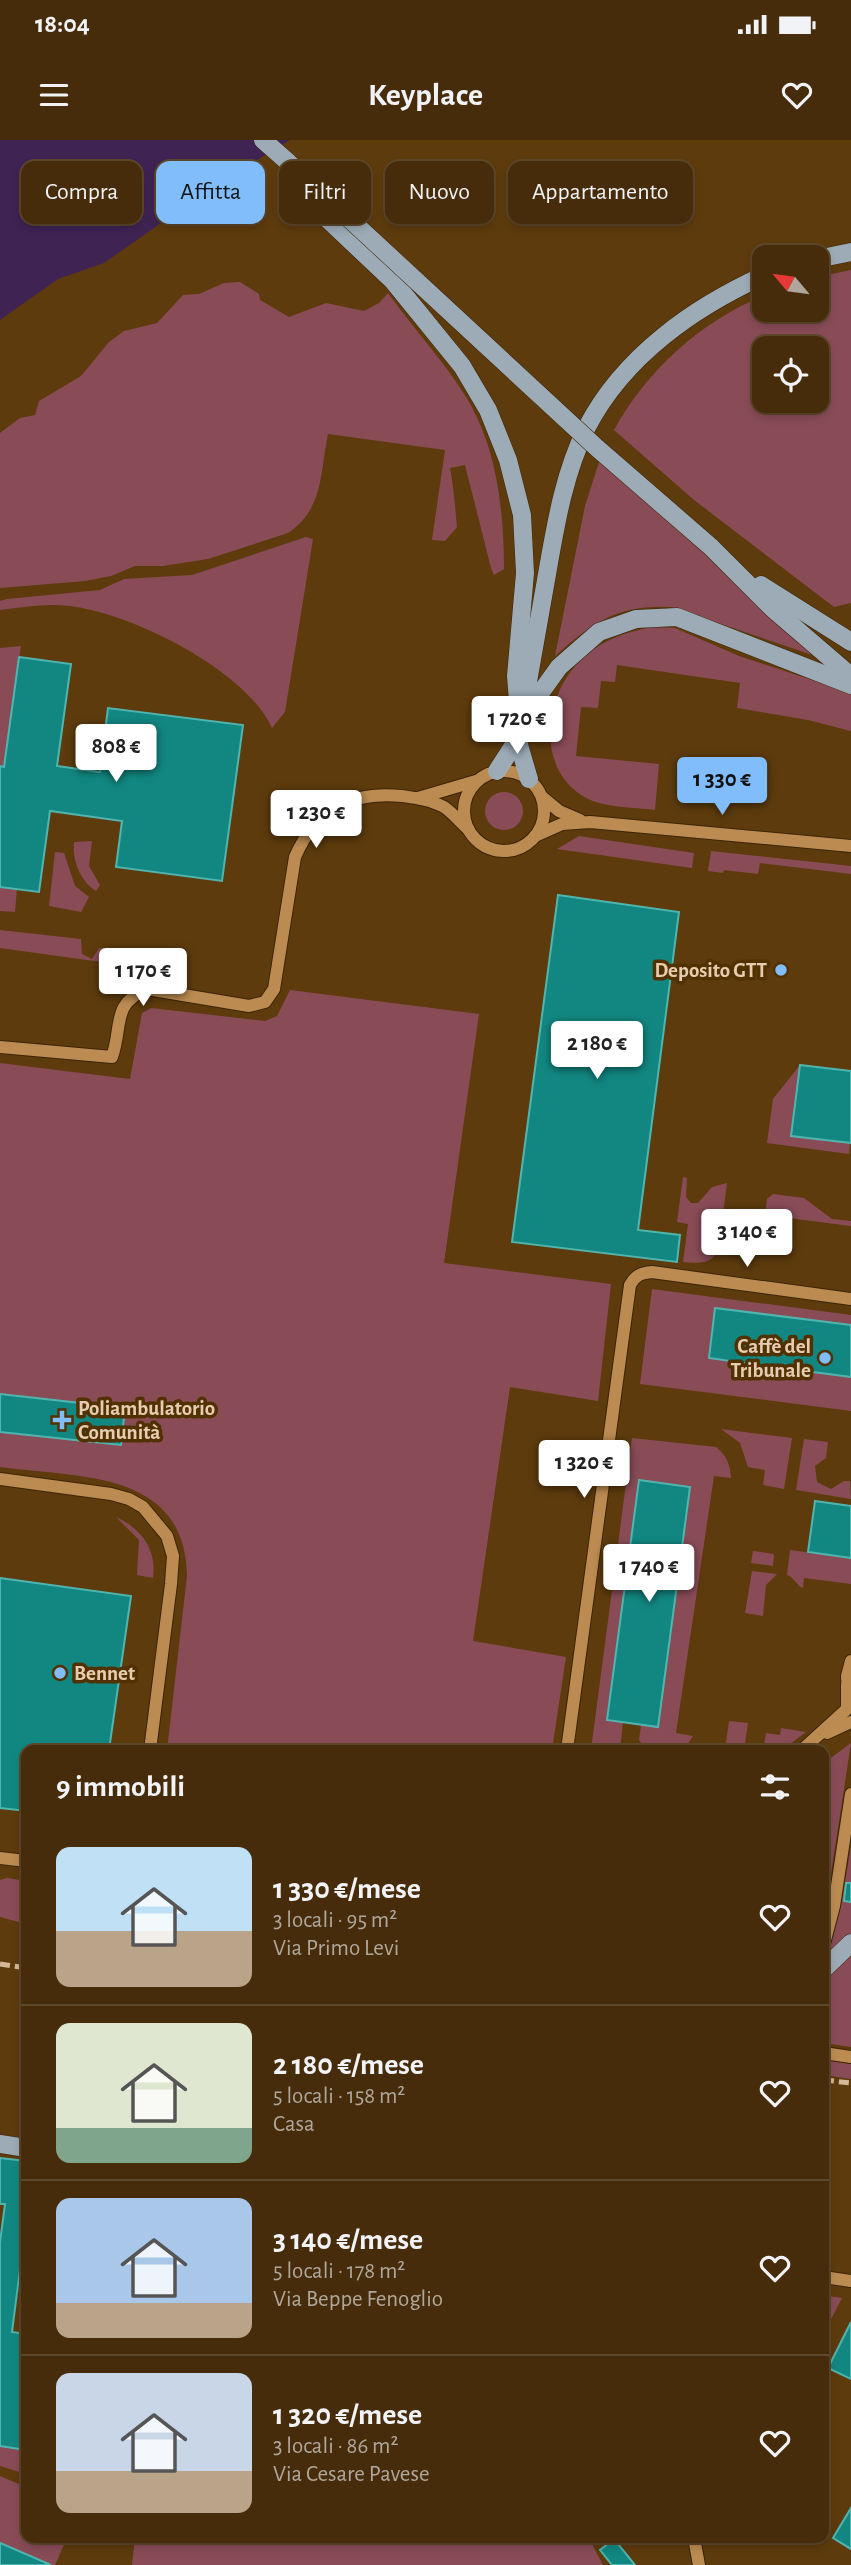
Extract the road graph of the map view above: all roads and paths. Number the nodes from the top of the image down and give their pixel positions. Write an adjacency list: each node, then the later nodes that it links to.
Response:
1 (263, 140): 2 (main road)
2 (287, 161)
3 (333, 224): 14 (main road, bridge)
4 (355, 224): 8 (main road, bridge)
5 (848, 253): 6 (main road)
6 (830, 256)
7 (752, 281): 14 (main road)
8 (711, 547): 10 (main road); 12 (main road)
9 (851, 624): 10 (main road)
10 (823, 626): 11 (main road)
11 (851, 642)
12 (851, 676)
13 (851, 685): 14 (main road)
14 (520, 727): 15 (main road); 16 (main road)
15 (497, 771): 16 (street); 17 (street)
16 (529, 779): 18 (street)
17 (477, 781): 19 (street); 21 (street)
18 (541, 797): 20 (street); 22 (street)
19 (418, 798): 21 (street); 24 (street)
20 (590, 822): 22 (street); 23 (street)
21 (468, 829): 22 (street)
22 (535, 836)
23 (851, 846)
24 (0, 1047)
25 (851, 1299): 32 (street)
26 (0, 1479): 31 (street)
27 (851, 1661): 28 (street)
28 (849, 1692): 30 (street)
29 (851, 1722): 30 (street)
30 (820, 1736): 33 (street)
31 (151, 1745)
32 (568, 1745)
33 (808, 1745)
34 (851, 1794): 37 (street)
35 (0, 1858): 36 (street)
36 (21, 1860)
37 (829, 1925)
38 (851, 1943): 39 (main road)
39 (829, 1964)
40 (829, 2054): 41 (street)
41 (851, 2057)
42 (0, 2144): 43 (main road)
43 (21, 2147)
44 (829, 2278): 45 (street)
45 (851, 2281)
46 (695, 2543): 47 (street)
47 (699, 2565)

